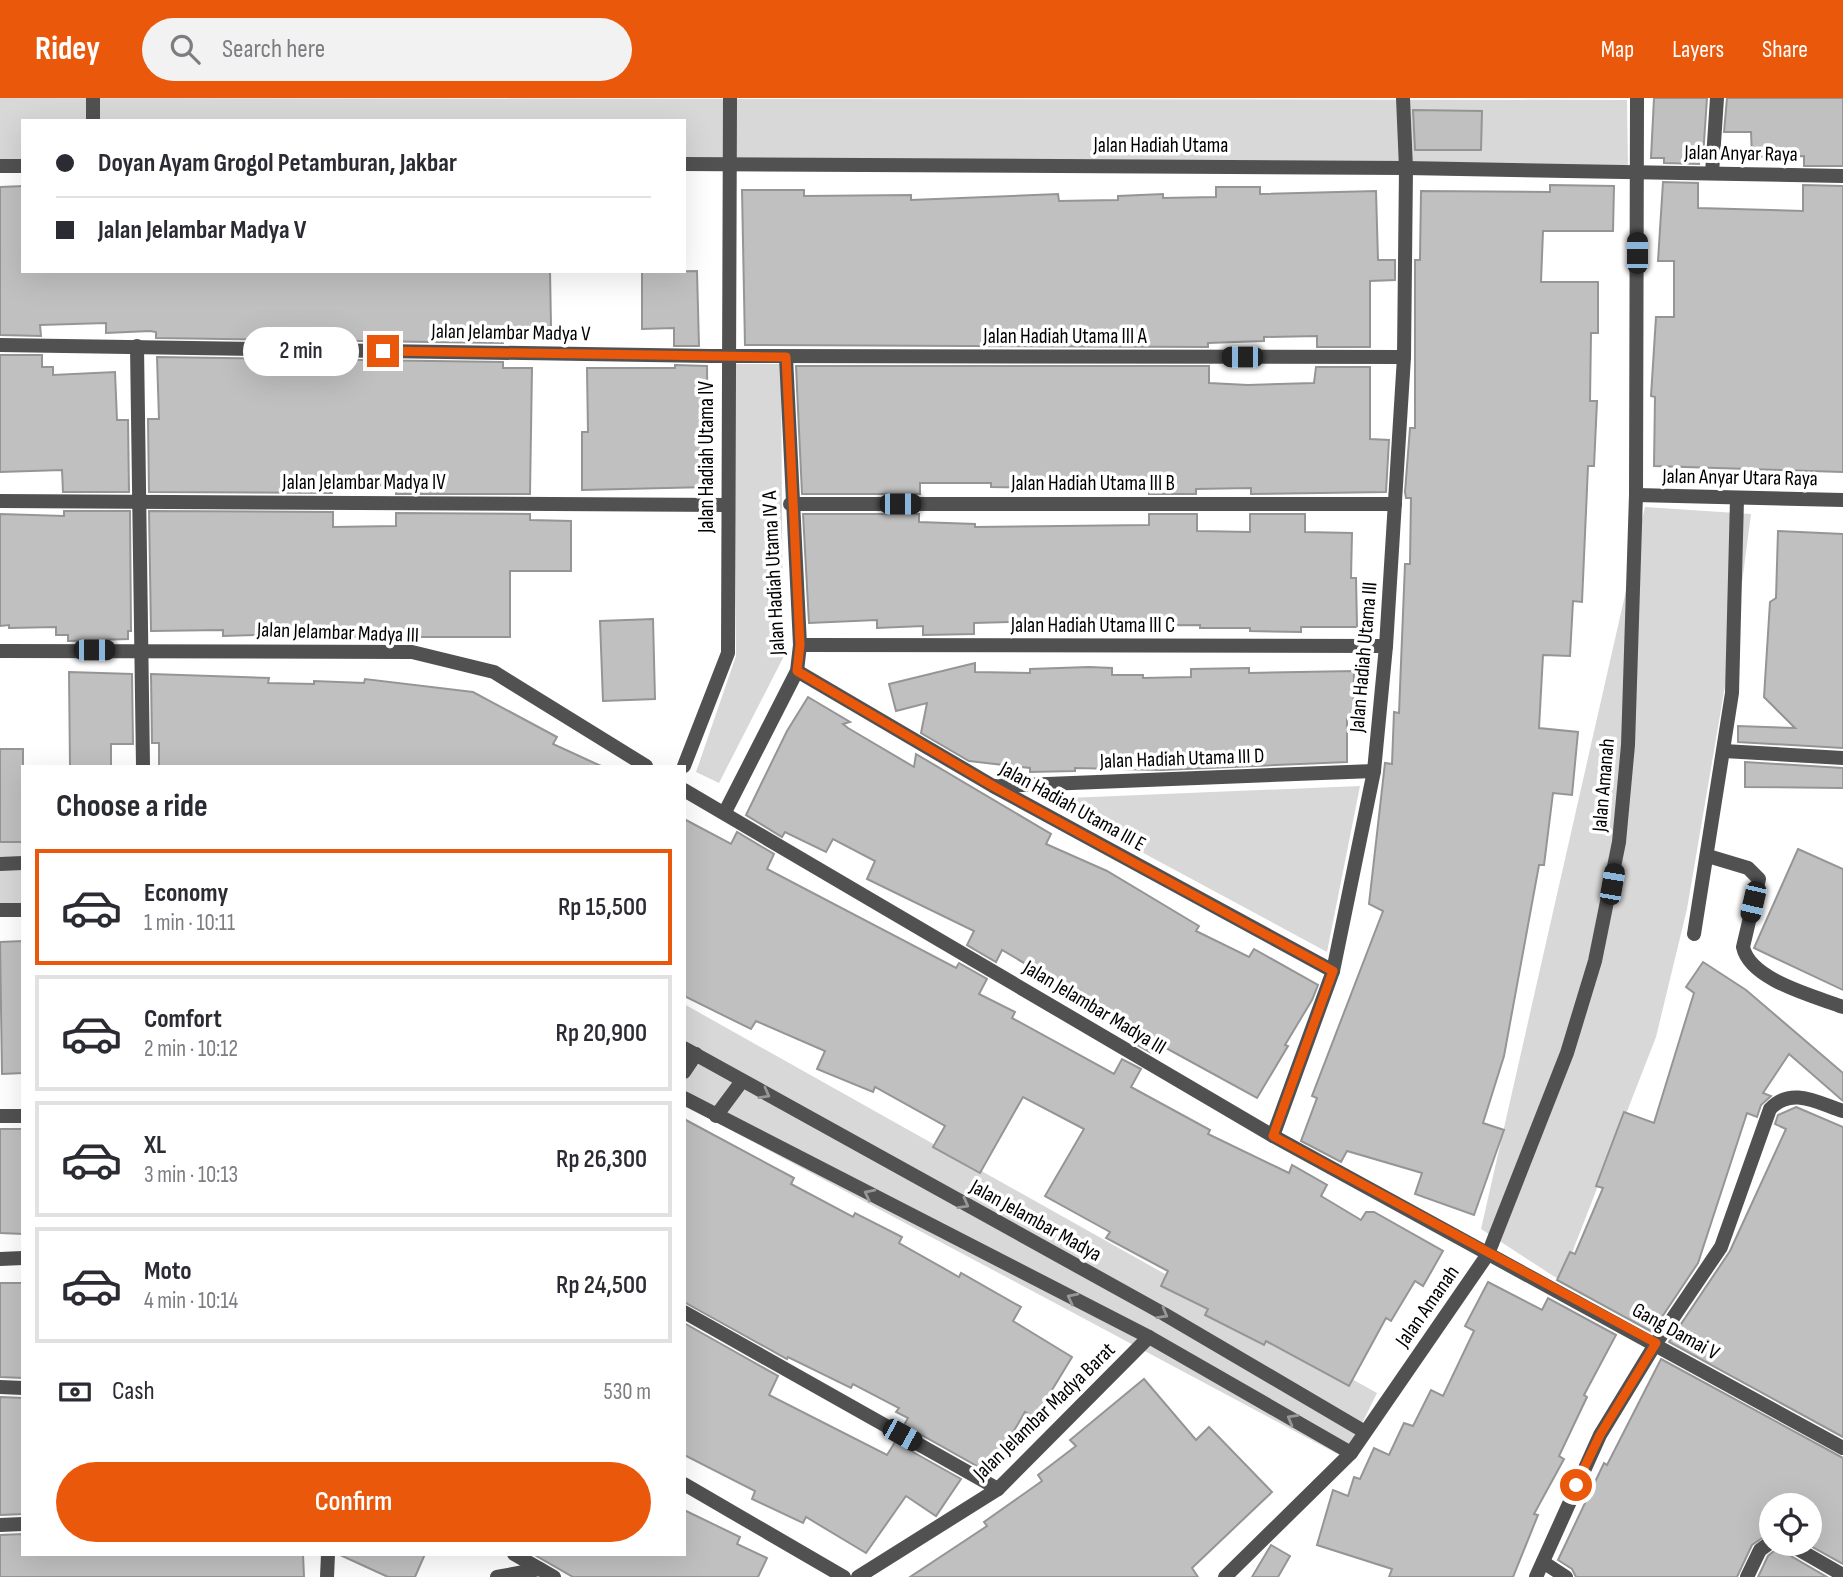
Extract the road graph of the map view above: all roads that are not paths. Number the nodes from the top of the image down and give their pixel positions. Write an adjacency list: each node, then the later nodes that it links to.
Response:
1 (93, 98): 6 (street)
2 (730, 98): 8 (street, Jalan Hadiah Utama IV)
3 (1403, 98): 11 (street, Jalan Hadiah Utama III)
4 (1637, 98): 12 (street, Jalan Amanah)
5 (1717, 98): 13 (street)
6 (93, 119)
7 (686, 164): 8 (street, Jalan Hadiah Utama)
8 (729, 164): 11 (street, Jalan Hadiah Utama); 17 (street, Jalan Hadiah Utama IV)
9 (0, 166): 10 (street)
10 (21, 166)
11 (1406, 168): 12 (street, Jalan Hadiah Utama); 19 (street, Jalan Hadiah Utama III)
12 (1637, 172): 13 (street, Jalan Anyar Raya); 20 (street, Jalan Amanah)
13 (1712, 173): 14 (street, Jalan Anyar Raya)
14 (1843, 176)
15 (0, 345): 16 (street, Jalan Jelambar Madya V)
16 (137, 346): 17 (street, Jalan Jelambar Madya V); 24 (street)
17 (727, 356): 18 (street, Jalan Hadiah Utama III A); 27 (street, Jalan Hadiah Utama IV)
18 (786, 357): 19 (street, Jalan Hadiah Utama III A); 25 (street, Jalan Hadiah Utama IV A)
19 (1404, 357): 26 (street, Jalan Hadiah Utama III)
20 (1636, 495): 21 (street, Jalan Anyar Utara Raya); 58 (street, Jalan Amanah)
21 (1737, 499): 22 (street, Jalan Anyar Utara Raya); 33 (street)
22 (1843, 500)
23 (0, 501): 24 (street, Jalan Jelambar Madya IV)
24 (139, 502): 27 (street, Jalan Jelambar Madya IV); 30 (street)
25 (790, 504): 26 (street, Jalan Hadiah Utama III B); 28 (street, Jalan Hadiah Utama IV A)
26 (1395, 504): 29 (street, Jalan Hadiah Utama III)
27 (727, 505): 37 (street, Jalan Hadiah Utama IV)
28 (800, 645): 29 (street, Jalan Hadiah Utama III C); 32 (street, Jalan Hadiah Utama IV A)
29 (1386, 646): 38 (street, Jalan Hadiah Utama III)
30 (142, 650): 31 (street, Jalan Jelambar Madya III); 35 (street); 36 (street, Jalan Jelambar Madya III)
31 (0, 651)
32 (797, 671): 39 (street, Jalan Hadiah Utama III E); 41 (street, Jalan Hadiah Utama IV A)
33 (1724, 751): 34 (street); 42 (street)
34 (1843, 758)
35 (143, 765)
36 (644, 765)
37 (684, 765)
38 (1374, 771): 39 (street, Jalan Hadiah Utama III D); 48 (street, Jalan Hadiah Utama III)
39 (993, 786): 48 (street, Jalan Hadiah Utama III E)
40 (686, 791): 41 (street, Jalan Jelambar Madya III)
41 (724, 812): 57 (street, Jalan Jelambar Madya III)
42 (1708, 856): 47 (street); 49 (street)
43 (21, 863): 44 (street)
44 (0, 864)
45 (0, 910): 46 (street)
46 (21, 910)
47 (1694, 934)
48 (1333, 971): 57 (street, Jalan Hadiah Utama III)
49 (1843, 1007)
50 (690, 1051): 51 (street, Jalan Jelambar Madya)
51 (742, 1081): 56 (street); 66 (street, Jalan Jelambar Madya, one-way to 66)
52 (686, 1099): 56 (street)
53 (1843, 1111): 63 (street)
54 (0, 1116): 55 (street)
55 (21, 1116)
56 (716, 1116): 62 (street, one-way to 56)
57 (1273, 1136): 58 (street, Jalan Jelambar Madya III)
58 (1488, 1254): 63 (street, Gang Damai V); 66 (street, Jalan Amanah)
59 (21, 1258): 60 (street)
60 (0, 1259)
61 (686, 1313): 70 (street)
62 (1149, 1337): 68 (street, one-way to 62); 70 (street, Jalan Jelambar Madya Barat)
63 (1656, 1343): 67 (street, Gang Damai V); 77 (street)
64 (0, 1387): 65 (street)
65 (21, 1388)
66 (1366, 1432): 68 (street, Jalan Amanah)
67 (1843, 1448)
68 (1351, 1454): 85 (street, Jalan Amanah)
69 (686, 1485): 83 (street)
70 (998, 1489): 84 (street, Jalan Jelambar Madya Barat)
71 (21, 1524): 72 (street)
72 (0, 1525)
73 (1759, 1552): 88 (street)
74 (328, 1556): 80 (street)
75 (517, 1556): 78 (street)
76 (1810, 1556): 79 (street)
77 (1543, 1562): 86 (street); 87 (street)
78 (540, 1569): 81 (street); 82 (street)
79 (1843, 1575)
80 (327, 1577)
81 (497, 1577)
82 (554, 1577)
83 (844, 1577)
84 (858, 1577)
85 (1225, 1577)
86 (1536, 1577)
87 (1566, 1577)
88 (1747, 1577)

